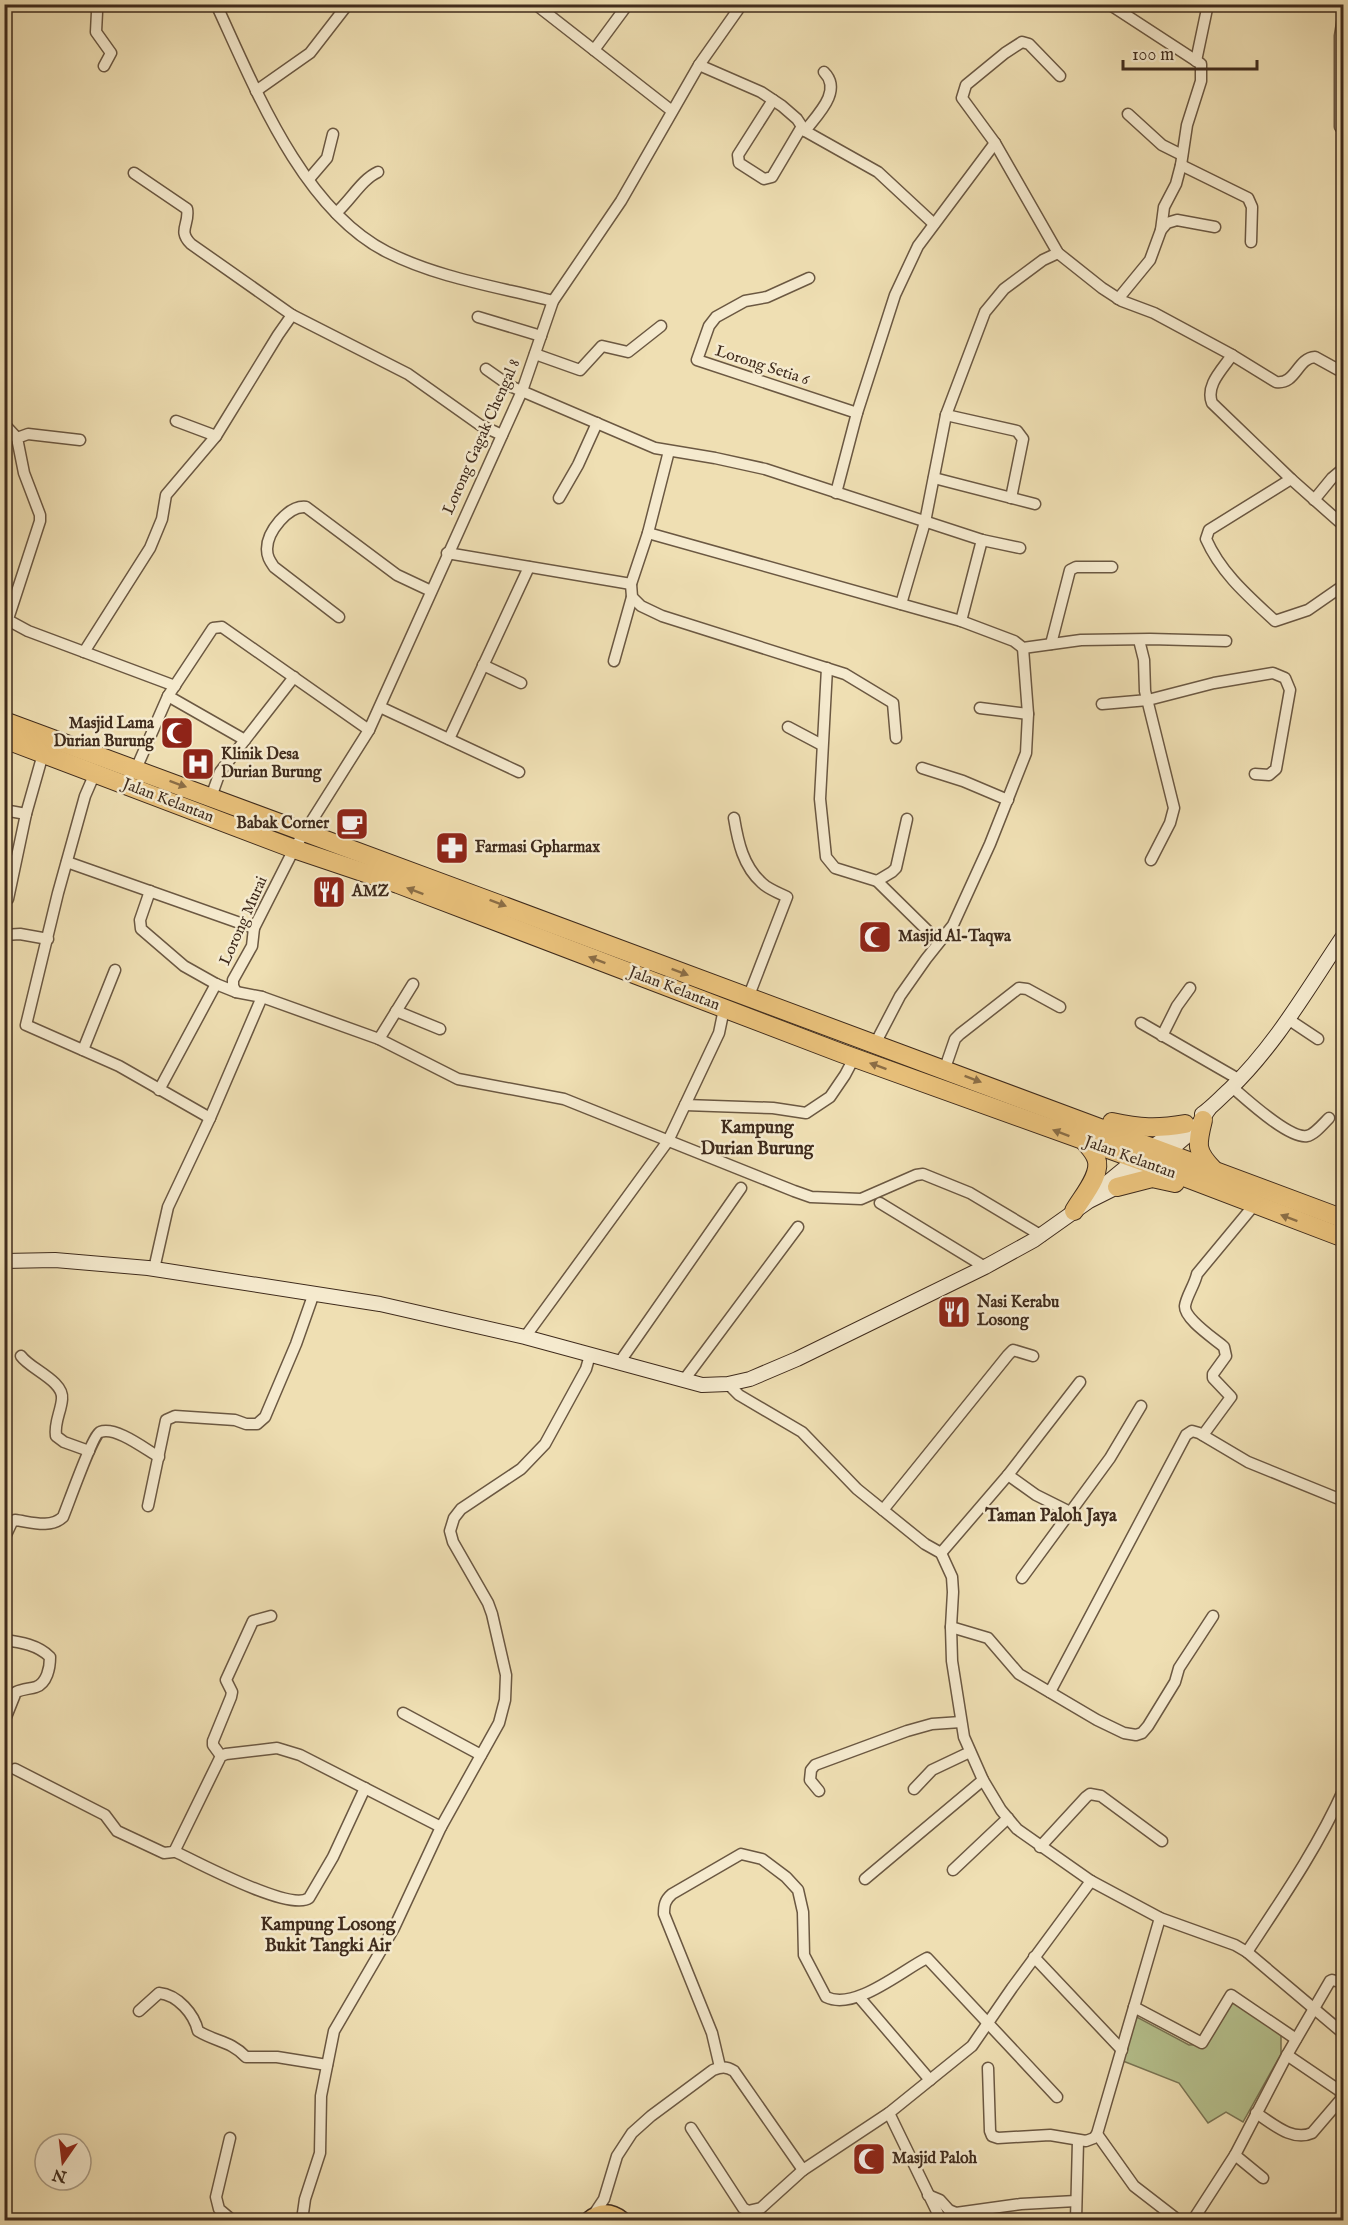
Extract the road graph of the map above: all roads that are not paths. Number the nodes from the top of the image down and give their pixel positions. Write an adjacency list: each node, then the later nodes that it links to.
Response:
1 (95, 4): 12 (street)
2 (216, 4): 16 (street)
3 (348, 4): 16 (street)
4 (535, 4): 10 (street)
5 (628, 4): 10 (street)
6 (742, 4): 13 (street, Lorong Gagak Chengal 8)
7 (1109, 4): 11 (street)
8 (1208, 4): 11 (street)
9 (1344, 11): 20 (street)
10 (594, 50): 18 (street)
11 (1196, 61): 24 (street)
12 (104, 66)
13 (704, 67): 17 (street); 18 (street, Lorong Gagak Chengal 8)
14 (824, 72): 21 (street)
15 (1060, 76): 23 (street)
16 (256, 91): 27 (street)
17 (773, 100): 21 (street); 21 (street)
18 (672, 111): 36 (street, Lorong Gagak Chengal 8)
19 (1128, 114): 24 (street)
20 (1340, 127)
21 (803, 129): 29 (street)
22 (333, 134): 27 (street)
23 (995, 143): 29 (street); 33 (street)
24 (1181, 160): 31 (street); 32 (street)
25 (378, 172): 28 (street)
26 (134, 173): 37 (street)
27 (309, 179): 28 (street)
28 (336, 213): 36 (street)
29 (934, 224): 46 (street)
30 (1215, 227): 31 (street)
31 (1161, 230): 35 (street)
32 (1251, 242)
33 (1058, 253): 35 (street); 47 (street)
34 (809, 278): 46 (street, Lorong Setia 6)
35 (1118, 299): 42 (street)
36 (553, 301): 40 (street, Lorong Gagak Chengal 8)
37 (292, 315): 51 (street); 52 (street)
38 (478, 318): 40 (street)
39 (661, 326): 41 (street)
40 (541, 336): 41 (street, Lorong Gagak Chengal 8)
41 (535, 354): 45 (street, Lorong Gagak Chengal 8)
42 (1232, 355): 44 (street); 58 (street)
43 (486, 369): 45 (street)
44 (1344, 373)
45 (522, 391): 49 (street); 51 (street, Lorong Gagak Chengal 8)
46 (857, 413): 59 (street)
47 (946, 415): 57 (street); 61 (street)
48 (176, 421): 52 (street)
49 (597, 423): 55 (street); 60 (street)
50 (4, 424): 53 (street)
51 (502, 435): 69 (street, Lorong Gagak Chengal 8)
52 (216, 436): 84 (street)
53 (17, 438): 54 (street); 78 (street)
54 (80, 440)
55 (669, 451): 59 (street); 66 (street)
56 (1344, 468): 62 (street)
57 (934, 478): 61 (street); 64 (street)
58 (1291, 479): 62 (street); 73 (street)
59 (836, 493): 64 (street)
60 (558, 498)
61 (1011, 498): 63 (street)
62 (1314, 500): 65 (street)
63 (1035, 504)
64 (925, 522): 67 (street); 76 (street)
65 (1344, 526)
66 (648, 533): 72 (street); 76 (street)
67 (982, 540): 68 (street); 79 (street)
68 (1020, 548)
69 (447, 553): 70 (street); 74 (street, Lorong Gagak Chengal 8)
70 (529, 567): 72 (street); 86 (street)
71 (1112, 567): 82 (street)
72 (631, 584): 75 (street)
73 (1344, 585)
74 (431, 591): 77 (street); 93 (street, Lorong Gagak Chengal 8)
75 (632, 597): 85 (street); 87 (street)
76 (901, 603): 79 (street)
77 (339, 617)
78 (6, 619): 84 (street)
79 (961, 621): 83 (street)
80 (1139, 640): 81 (street); 82 (street); 91 (street)
81 (1226, 641)
82 (1052, 644): 83 (street)
83 (1023, 648): 95 (street)
84 (84, 652): 90 (street)
85 (614, 662)
86 (483, 665): 89 (street); 101 (street)
87 (826, 668): 99 (street); 103 (street)
88 (294, 677): 90 (street); 98 (street); 102 (street)
89 (521, 683)
90 (171, 691): 102 (street); 106 (street)
91 (1148, 700): 92 (street); 109 (street); 118 (street)
92 (1102, 704)
93 (380, 707): 98 (street, Lorong Gagak Chengal 8); 101 (street)
94 (980, 708): 95 (street)
95 (1029, 714): 111 (street)
96 (4, 721): 106 (highway, Jalan Kelantan)
97 (788, 727): 103 (street)
98 (369, 730): 116 (street, Lorong Gagak Chengal 8)
99 (896, 738)
100 (4, 739): 104 (highway, Jalan Kelantan)
101 (450, 739): 107 (street)
102 (245, 740): 110 (street)
103 (822, 745): 120 (street)
104 (44, 754): 108 (highway, Jalan Kelantan); 113 (street)
105 (922, 768): 111 (street)
106 (136, 769): 110 (highway, Jalan Kelantan, one-way to 110)
107 (519, 772)
108 (95, 773): 117 (highway, Jalan Kelantan); 119 (street)
109 (1255, 774)
110 (211, 797): 116 (highway, Jalan Kelantan)
111 (1008, 800): 127 (street)
112 (4, 810): 113 (street)
113 (26, 814): 122 (street)
114 (734, 818): 134 (street)
115 (907, 819): 120 (street)
116 (305, 831): 117 (street, Lorong Murai); 134 (highway, Jalan Kelantan, one-way to 134)
117 (294, 849): 123 (street, Lorong Murai); 136 (highway, Jalan Kelantan, one-way to 117)
118 (1151, 860)
119 (67, 862): 121 (street); 126 (street)
120 (877, 881): 127 (street)
121 (150, 891): 123 (street); 129 (street)
122 (6, 903)
123 (254, 928): 132 (street, Lorong Murai)
124 (4, 935): 126 (street)
125 (1344, 935): 138 (street)
126 (48, 939): 146 (street)
127 (939, 942): 145 (street)
128 (115, 970): 146 (street)
129 (216, 984): 132 (street); 150 (street)
130 (413, 984): 137 (street)
131 (1190, 988): 142 (street)
132 (236, 992): 133 (street)
133 (262, 998): 143 (street); 154 (street)
134 (748, 998): 140 (highway, Jalan Kelantan)
135 (1060, 1007): 148 (street)
136 (724, 1009): 147 (highway, Jalan Kelantan); 151 (street)
137 (396, 1011): 141 (street); 143 (street)
138 (1288, 1018): 144 (street); 149 (street)
139 (1141, 1023): 142 (street)
140 (819, 1024): 145 (highway, Jalan Kelantan); 147 (highway)
141 (440, 1029)
142 (1162, 1036): 149 (street)
143 (379, 1039): 157 (street)
144 (1318, 1039)
145 (874, 1044): 148 (highway, Jalan Kelantan)
146 (83, 1050): 150 (street)
147 (848, 1056): 151 (street); 158 (highway, Jalan Kelantan, one-way to 147)
148 (945, 1068): 152 (highway, Jalan Kelantan, one-way to 152)
149 (1236, 1084): 153 (street); 155 (street)
150 (159, 1090): 154 (street)
151 (686, 1104): 157 (street)
152 (1046, 1106): 156 (highway); 159 (highway, Jalan Kelantan)
153 (1206, 1115): 156 (street); 159 (street); 160 (highway)
154 (210, 1118): 173 (street)
155 (1329, 1118)
156 (1185, 1124): 159 (street)
157 (668, 1141): 169 (street); 175 (street)
158 (1085, 1142): 159 (highway, Jalan Kelantan); 166 (highway)
159 (1151, 1156): 160 (highway, Jalan Kelantan); 161 (street); 163 (highway, Jalan Kelantan); 166 (street)
160 (1215, 1171): 167 (highway, Jalan Kelantan)
161 (1117, 1186): 163 (highway); 166 (street)
162 (741, 1188): 179 (street)
163 (1229, 1195): 165 (highway, Jalan Kelantan)
164 (880, 1203): 172 (street)
165 (1254, 1204): 170 (highway, Jalan Kelantan, one-way to 165); 184 (street)
166 (1081, 1206): 169 (street)
167 (1344, 1219)
168 (798, 1227): 180 (street)
169 (1042, 1236): 172 (street)
170 (1344, 1238)
171 (4, 1261): 173 (street)
172 (985, 1268): 182 (street)
173 (154, 1269): 174 (street)
174 (314, 1293): 175 (street); 186 (street)
175 (525, 1337): 176 (street)
176 (590, 1355): 179 (street); 204 (street)
177 (21, 1356): 185 (street)
178 (1033, 1356): 190 (street)
179 (619, 1363): 180 (street)
180 (684, 1380): 182 (street)
181 (1080, 1382): 187 (street)
182 (728, 1384): 190 (street)
183 (1141, 1406): 191 (street)
184 (1203, 1435): 188 (street); 199 (street)
185 (89, 1451): 186 (street); 192 (street)
186 (159, 1457): 189 (street)
187 (1008, 1475): 191 (street); 193 (street)
188 (1344, 1501)
189 (148, 1506)
190 (883, 1510): 193 (street)
191 (1072, 1513): 194 (street)
192 (4, 1539)
193 (940, 1553): 197 (street)
194 (1022, 1578)
195 (271, 1616): 205 (street)
196 (1213, 1616): 199 (street)
197 (951, 1627): 199 (street); 202 (street)
198 (4, 1640): 201 (street)
199 (1050, 1692)
200 (403, 1713): 204 (street)
201 (4, 1722)
202 (961, 1722): 203 (street); 211 (street)
203 (970, 1752): 207 (street); 209 (street)
204 (481, 1755): 213 (street)
205 (221, 1756): 208 (street); 216 (street)
206 (15, 1769): 216 (street)
207 (983, 1780): 212 (street); 218 (street)
208 (365, 1788): 213 (street); 216 (street)
209 (914, 1789)
210 (1344, 1789): 221 (street)
211 (819, 1791)
212 (1008, 1818): 215 (street); 217 (street)
213 (441, 1827): 233 (street)
214 (1162, 1841): 215 (street)
215 (1040, 1847): 219 (street)
216 (174, 1851)
217 (953, 1870)
218 (865, 1879)
219 (1090, 1881): 220 (street); 222 (street)
220 (1160, 1918): 221 (street); 225 (street)
221 (1247, 1952): 226 (street)
222 (1034, 1956): 228 (street); 231 (street)
223 (1344, 1983): 226 (street)
224 (859, 1997): 228 (street); 234 (street); 236 (street)
225 (1134, 2007): 230 (street); 231 (street)
226 (1314, 2007): 229 (street); 230 (street)
227 (139, 2010): 233 (street)
228 (987, 2023): 236 (street); 237 (street)
229 (1344, 2034)
230 (1296, 2039): 232 (street)
231 (1122, 2050): 241 (street)
232 (1287, 2055): 239 (street); 239 (street)
233 (327, 2065): 251 (street)
234 (720, 2067): 245 (street); 247 (street)
235 (988, 2068): 243 (street)
236 (930, 2080): 238 (street)
237 (1057, 2097)
238 (889, 2113): 245 (street); 248 (street)
239 (1256, 2113): 244 (street)
240 (691, 2128): 245 (street)
241 (1097, 2134): 243 (street); 256 (street)
242 (230, 2138): 250 (street)
243 (1078, 2141): 249 (street)
244 (1234, 2155): 246 (street); 257 (street)
245 (803, 2170)
246 (1263, 2178)
247 (608, 2188): 252 (street); 253 (street)
248 (928, 2195): 249 (street); 254 (street)
249 (1077, 2201): 255 (street)
250 (232, 2220)
251 (302, 2220)
252 (589, 2220): 253 (main road)
253 (622, 2220)
254 (941, 2220)
255 (1076, 2220)
256 (1178, 2220)
257 (1193, 2220)

